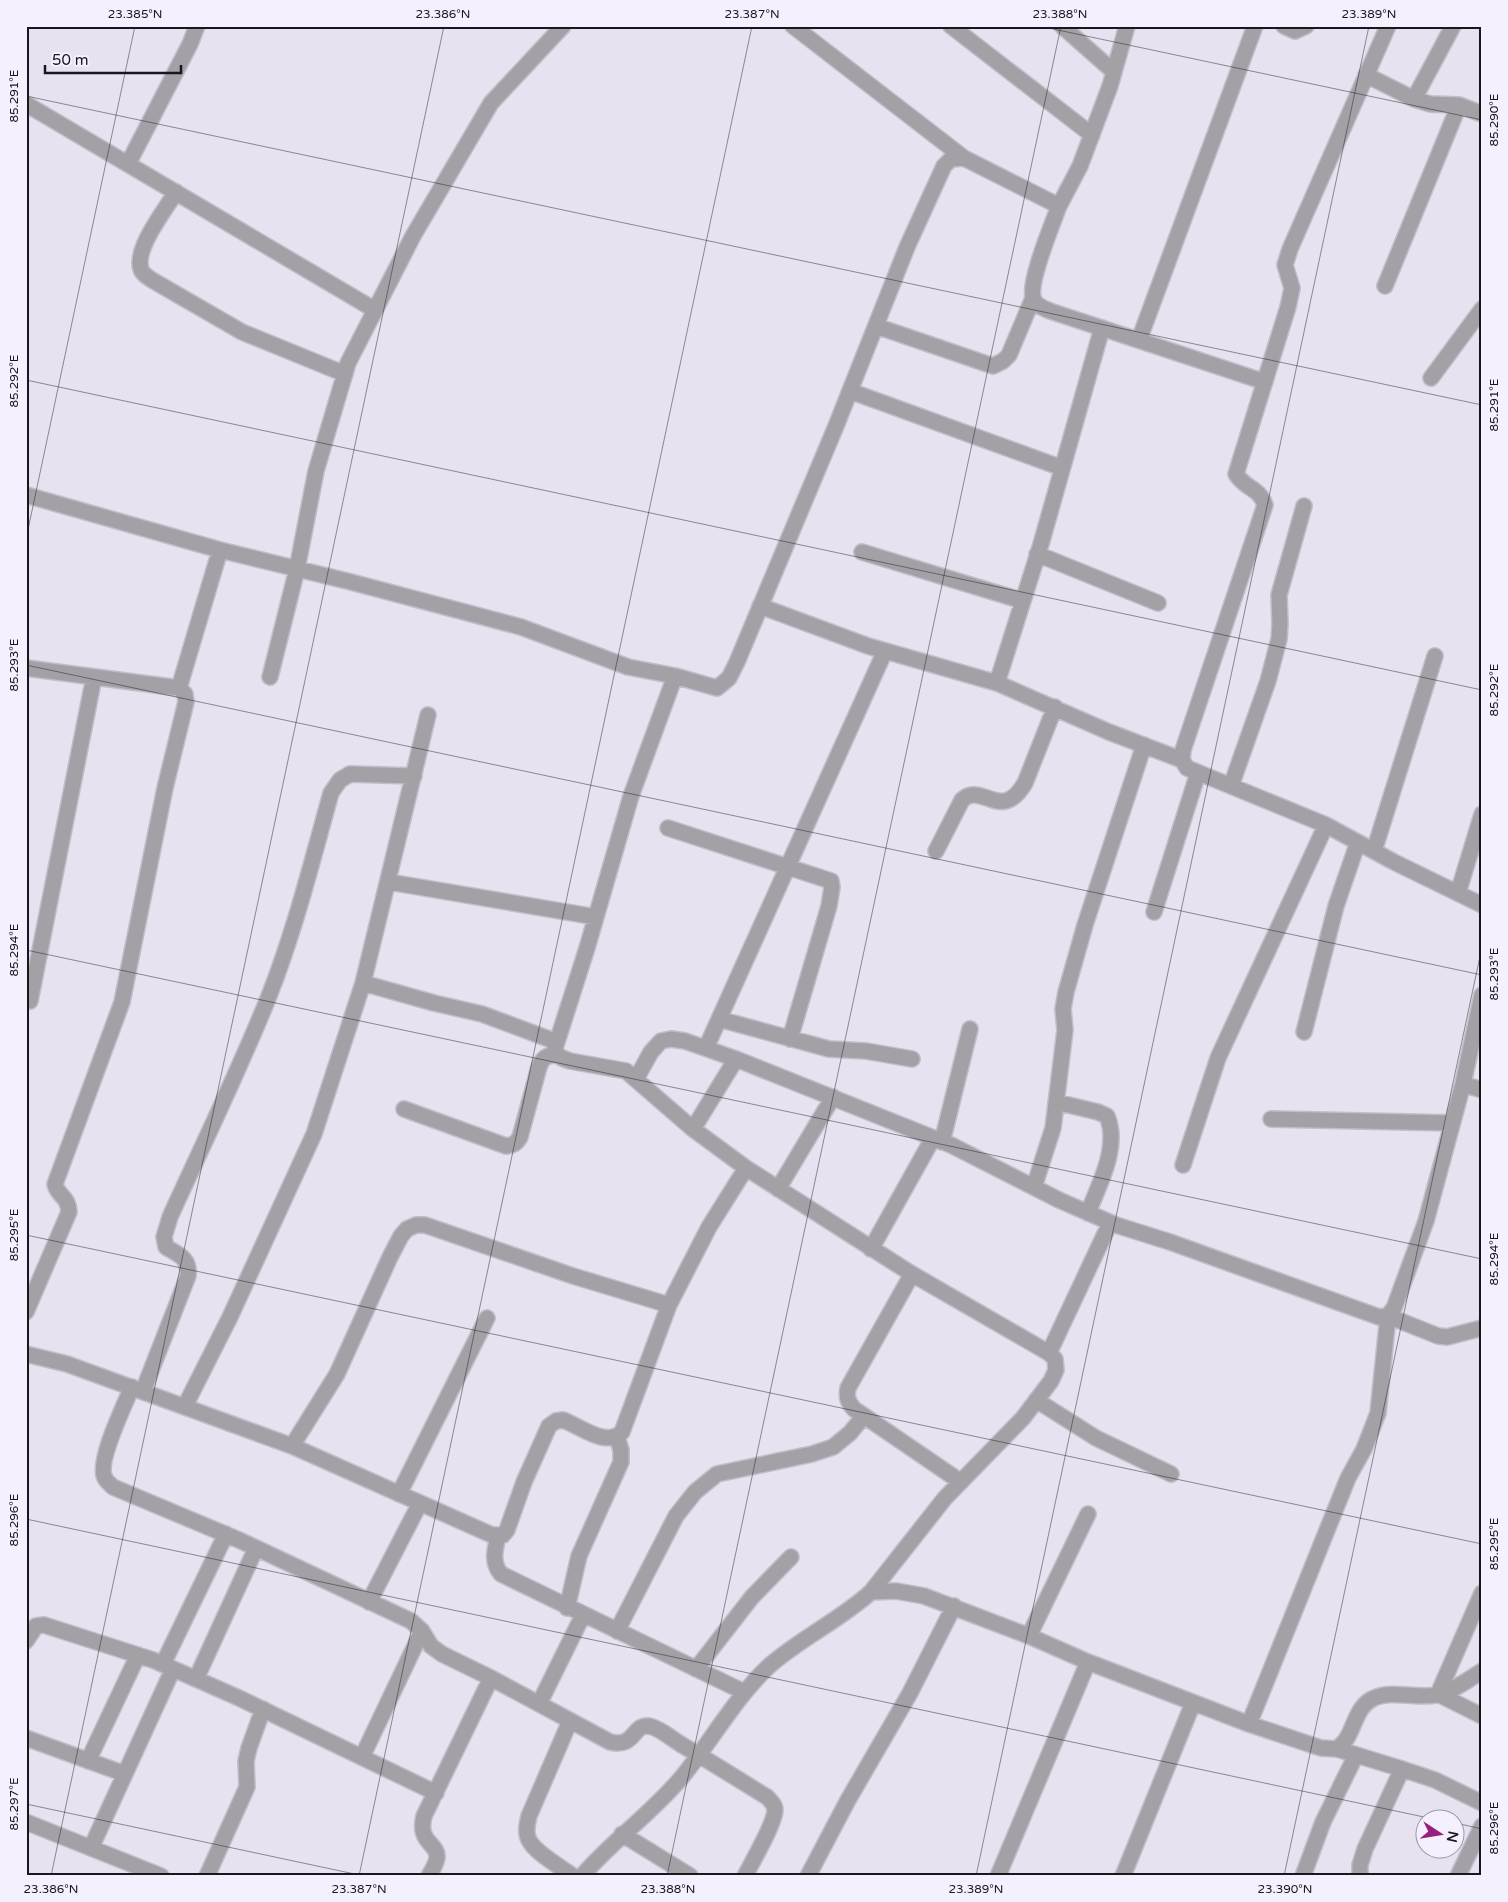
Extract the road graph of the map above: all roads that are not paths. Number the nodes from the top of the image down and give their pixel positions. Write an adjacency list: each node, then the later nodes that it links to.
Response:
1 (196, 26): 20 (street)
2 (563, 26): 26 (street)
3 (793, 26): 19 (street)
4 (951, 26): 18 (street)
5 (1062, 26): 12 (street)
6 (1127, 26): 12 (street)
7 (1255, 26): 29 (street)
8 (1284, 26): 9 (street)
9 (1306, 26)
10 (1388, 26): 13 (street)
11 (1454, 26): 14 (street)
12 (1114, 72): 18 (street)
13 (1366, 75): 14 (street); 32 (street)
14 (1414, 99): 16 (street)
15 (26, 104): 20 (street)
16 (1459, 105): 17 (street); 23 (street)
17 (1482, 114)
18 (1092, 136): 22 (street)
19 (964, 158): 22 (street); 27 (street)
20 (128, 164): 21 (street)
21 (176, 192): 26 (street); 30 (street)
22 (1059, 206): 24 (street)
23 (1385, 286)
24 (1033, 298): 27 (street); 28 (street)
25 (1482, 309): 31 (street)
26 (375, 310): 30 (street)
27 (876, 326): 33 (street)
28 (1102, 328): 29 (street); 34 (street)
29 (1139, 340): 32 (street)
30 (345, 374): 40 (street)
31 (1431, 378)
32 (1265, 382): 55 (street)
33 (850, 391): 34 (street); 43 (street)
34 (1062, 468): 39 (street)
35 (26, 495): 37 (street)
36 (1304, 506): 58 (street)
37 (220, 550): 40 (street); 51 (street)
38 (862, 552): 41 (street)
39 (1037, 554): 41 (street); 42 (street)
40 (297, 569): 48 (street); 49 (street)
41 (1022, 601): 50 (street)
42 (1158, 603)
43 (760, 606): 44 (street); 48 (street)
44 (885, 651): 50 (street); 65 (street)
45 (1435, 656): 63 (street)
46 (26, 668): 47 (street)
47 (94, 676): 51 (street); 73 (street)
48 (675, 676): 70 (street)
49 (270, 677)
50 (997, 683): 52 (street)
51 (179, 688): 101 (street)
52 (1055, 707): 54 (street); 64 (street)
53 (428, 715): 57 (street)
54 (1144, 745): 55 (street); 86 (street)
55 (1182, 760): 56 (street)
56 (1198, 773): 58 (street); 69 (street)
57 (414, 776): 66 (street); 107 (street)
58 (1231, 786): 60 (street)
59 (1482, 814): 67 (street)
60 (1326, 825): 62 (street); 92 (street)
61 (668, 828): 65 (street)
62 (1358, 842): 63 (street); 76 (street)
63 (1374, 851): 67 (street)
64 (936, 852)
65 (788, 866): 74 (street); 77 (street)
66 (388, 882): 70 (street); 71 (street)
67 (1458, 893): 68 (street)
68 (1482, 905)
69 (1154, 912)
70 (596, 917): 78 (street)
71 (363, 983): 78 (street); 109 (street)
72 (1482, 995): 83 (street)
73 (30, 1001)
74 (719, 1019): 77 (street); 79 (street)
75 (970, 1029): 91 (street)
76 (1304, 1032)
77 (790, 1039): 81 (street)
78 (557, 1048): 82 (street); 87 (street)
79 (706, 1048): 80 (street); 82 (street)
80 (736, 1059): 85 (street); 90 (street)
81 (912, 1059)
82 (636, 1079): 90 (street)
83 (1463, 1084): 84 (street); 89 (street)
84 (1482, 1090)
85 (833, 1097): 91 (street); 95 (street)
86 (1056, 1102): 94 (street); 96 (street)
87 (404, 1109)
88 (1272, 1120): 89 (street)
89 (1452, 1124): 102 (street)
90 (693, 1129): 93 (street)
91 (937, 1140): 94 (street); 98 (street)
92 (1184, 1165)
93 (746, 1168): 95 (street); 100 (street)
94 (1034, 1187): 96 (street)
95 (778, 1189): 98 (street)
96 (1088, 1213): 97 (street)
97 (1110, 1223): 102 (street); 105 (street)
98 (871, 1248): 99 (street)
99 (912, 1274): 105 (street); 110 (street)
100 (669, 1305): 111 (street); 112 (street)
101 (26, 1312)
102 (1388, 1316): 104 (street); 146 (street)
103 (487, 1318): 115 (street)
104 (1482, 1328)
105 (1049, 1353): 108 (street)
106 (26, 1354): 107 (street)
107 (137, 1389): 109 (street); 118 (street)
108 (1036, 1400): 113 (street); 114 (street)
109 (185, 1406): 112 (street)
110 (864, 1416): 114 (street); 129 (street)
111 (617, 1437): 119 (street); 126 (street)
112 (292, 1446): 115 (street)
113 (1171, 1474)
114 (961, 1482): 122 (street)
115 (399, 1494): 116 (street)
116 (420, 1503): 119 (street); 124 (street)
117 (1088, 1514): 130 (street)
118 (226, 1534): 120 (street); 134 (street)
119 (498, 1536): 126 (street)
120 (256, 1548): 124 (street); 138 (street)
121 (791, 1557): 135 (street)
122 (871, 1592): 125 (street); 139 (street)
123 (1482, 1593): 140 (street)
124 (369, 1602): 128 (street)
125 (954, 1606): 130 (street); 168 (street)
126 (567, 1608): 127 (street)
127 (583, 1615): 129 (street); 142 (street)
128 (422, 1631): 137 (street); 151 (street)
129 (617, 1631): 135 (street)
130 (1029, 1636): 133 (street)
131 (26, 1641): 132 (street)
132 (138, 1655): 134 (street); 152 (street)
133 (1088, 1662): 141 (street); 169 (street)
134 (168, 1666): 138 (street); 154 (street)
135 (696, 1669): 139 (street)
136 (1482, 1672): 140 (street)
137 (492, 1678): 142 (street); 155 (street)
138 (196, 1679): 143 (street)
139 (744, 1692): 149 (street)
140 (1438, 1694): 144 (street); 148 (street)
141 (1193, 1703): 146 (street); 170 (street)
142 (539, 1704): 145 (street)
143 (263, 1710): 151 (street); 162 (street)
144 (1482, 1716)
145 (570, 1721): 149 (street); 164 (street)
146 (1249, 1724): 148 (street)
147 (26, 1738): 152 (street)
148 (1337, 1749): 150 (street)
149 (699, 1755): 159 (street); 167 (street)
150 (1356, 1755): 153 (street); 171 (street)
151 (362, 1757): 155 (street)
152 (88, 1761): 154 (street)
153 (1402, 1769): 156 (street); 172 (street)
154 (125, 1774): 160 (street)
155 (436, 1793): 163 (street)
156 (1482, 1803)
157 (26, 1822): 160 (street)
158 (1482, 1826): 173 (street)
159 (622, 1834): 165 (street); 166 (street)
160 (91, 1848): 161 (street)
161 (161, 1876)
162 (207, 1876)
163 (429, 1876)
164 (573, 1876)
165 (582, 1876)
166 (690, 1876)
167 (745, 1876)
168 (808, 1876)
169 (998, 1876)
170 (1123, 1876)
171 (1303, 1876)
172 (1360, 1876)
173 (1458, 1876)

